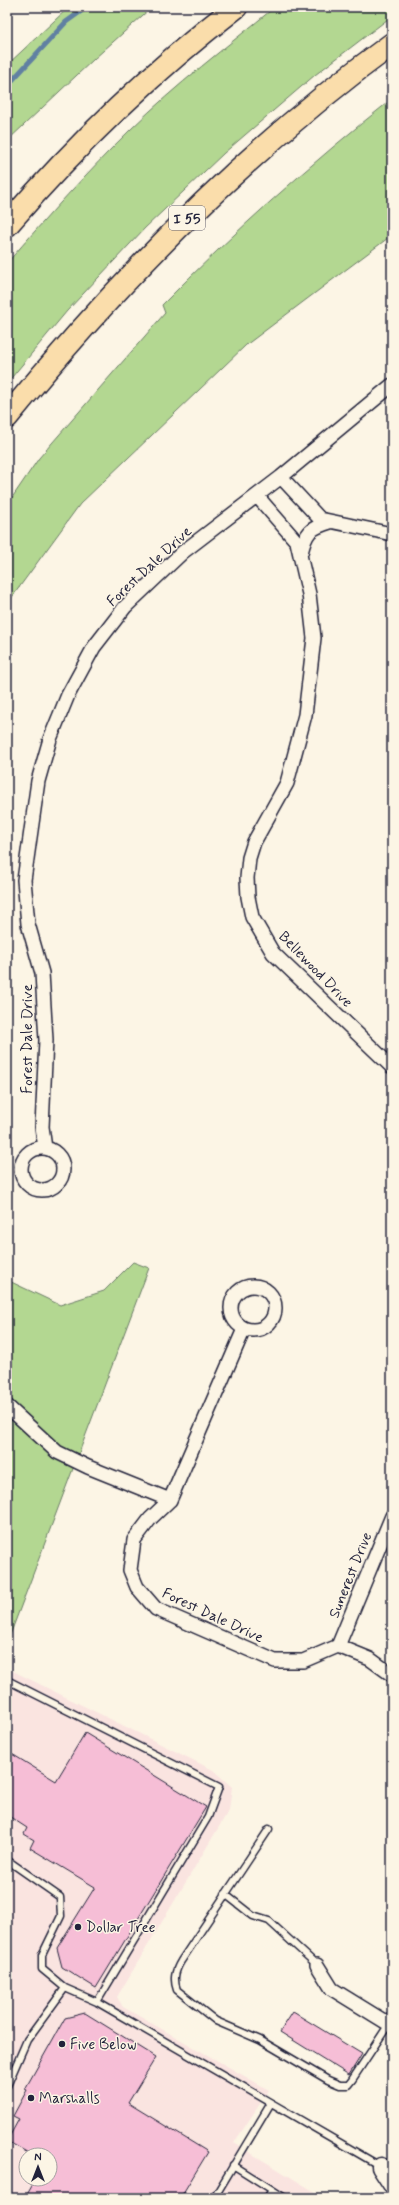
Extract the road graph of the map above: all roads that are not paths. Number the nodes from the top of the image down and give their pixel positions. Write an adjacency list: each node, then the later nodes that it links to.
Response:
1 (236, 7): 3 (highway)
2 (392, 44): 5 (highway, I 55)
3 (7, 225)
4 (392, 385): 6 (street, Forest Dale Drive)
5 (7, 418)
6 (281, 477): 7 (street, Forest Dale Drive); 8 (street)
7 (257, 496): 10 (street, Bellewood Drive); 12 (street, Forest Dale Drive)
8 (330, 522): 9 (street); 10 (street, Bellewood Drive)
9 (392, 534)
10 (300, 555): 11 (street, Bellewood Drive)
11 (392, 1067)
12 (45, 1148)
13 (244, 1329): 15 (street, Forest Dale Drive)
14 (7, 1406): 15 (street)
15 (170, 1500): 17 (street, Forest Dale Drive)
16 (392, 1516): 17 (street, Sunerest Drive)
17 (338, 1646): 18 (street)
18 (392, 1675)
19 (7, 1680): 25 (lane)
20 (269, 1829): 22 (lane)
21 (7, 1860): 24 (lane)
22 (225, 1894): 23 (lane); 26 (lane)
23 (317, 1965): 26 (street)
24 (65, 1988): 25 (lane); 27 (lane)
25 (97, 2002): 28 (lane)
26 (391, 2025)
27 (7, 2086)
28 (271, 2103): 29 (lane); 30 (lane)
29 (233, 2165): 32 (lane); 33 (lane)
30 (386, 2170): 31 (main road)
31 (392, 2184)
32 (272, 2190): 34 (lane); 35 (lane)
33 (214, 2198)
34 (267, 2198)
35 (285, 2198)

